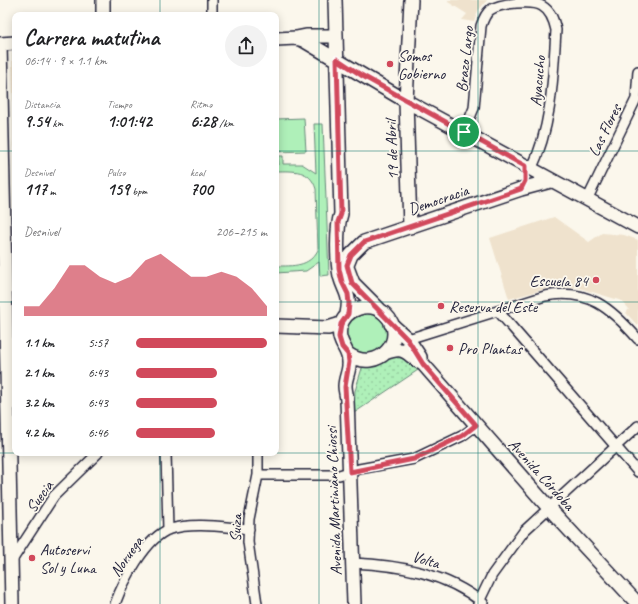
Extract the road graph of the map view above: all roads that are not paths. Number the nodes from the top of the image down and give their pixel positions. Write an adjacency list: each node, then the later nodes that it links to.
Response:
1 (103, 0): 6 (street)
2 (212, 0): 7 (street)
3 (335, 0): 9 (street)
4 (411, 0): 19 (street, 19 de Abril)
5 (533, 1): 20 (street, Brazo Largo); 22 (street, Ayacucho)
6 (103, 12)
7 (212, 12)
8 (0, 36): 13 (street)
9 (336, 36): 10 (street); 14 (street)
10 (293, 38): 11 (street); 14 (street)
11 (279, 39)
12 (12, 43): 13 (street)
13 (0, 44): 21 (street)
14 (337, 62): 16 (street); 17 (street)
15 (638, 71): 18 (street, Las Flores)
16 (361, 75): 17 (street); 19 (street)
17 (338, 89): 26 (street)
18 (637, 100): 25 (street, Las Flores)
19 (406, 102): 20 (street); 27 (street, 19 de Abril)
20 (464, 132): 22 (street)
21 (1, 152): 31 (street)
22 (528, 168): 23 (street); 24 (street)
23 (551, 181): 24 (street, Democracia); 25 (street)
24 (521, 189): 27 (street, Democracia)
25 (587, 200): 28 (street)
26 (341, 214): 29 (street); 32 (street)
27 (410, 227): 29 (street, Democracia)
28 (638, 227)
29 (347, 265): 33 (street)
30 (498, 311): 37 (street); 38 (street); 47 (street)
31 (7, 317): 44 (street)
32 (344, 319): 33 (street); 34 (street); 36 (street)
33 (388, 319): 38 (street, Avenida Córdoba); 39 (street)
34 (279, 326)
35 (279, 332): 36 (street)
36 (339, 337): 40 (street)
37 (638, 339)
38 (408, 340): 42 (street, Avenida Córdoba)
39 (385, 353): 41 (street); 42 (street, Avenida Córdoba)
40 (348, 354): 41 (street); 43 (street, Avenida Martiniano Chiossi)
41 (366, 361): 43 (street, Avenida Martiniano Chiossi)
42 (423, 364): 45 (street, Avenida Córdoba)
43 (347, 397): 51 (street, Avenida Martiniano Chiossi)
44 (11, 409): 54 (street)
45 (476, 425): 51 (street); 55 (street, Avenida Córdoba)
46 (638, 426): 47 (street)
47 (616, 446): 52 (street); 55 (street)
48 (95, 456): 58 (street, Suecia)
49 (166, 456): 57 (street)
50 (258, 456): 53 (street, Suiza)
51 (350, 472): 53 (street); 59 (street, Avenida Martiniano Chiossi)
52 (638, 472)
53 (258, 475): 56 (street, Suiza)
54 (4, 497): 58 (street)
55 (548, 507): 60 (street); 65 (street, Avenida Córdoba)
56 (249, 529): 57 (street, Noruega); 63 (street, Suiza)
57 (168, 530): 62 (street, Noruega)
58 (11, 563): 61 (street)
59 (352, 563): 60 (street, Volta); 64 (street, Avenida Martiniano Chiossi)
60 (481, 603)
61 (12, 604)
62 (115, 604)
63 (257, 604)
64 (354, 604)
65 (638, 604)

